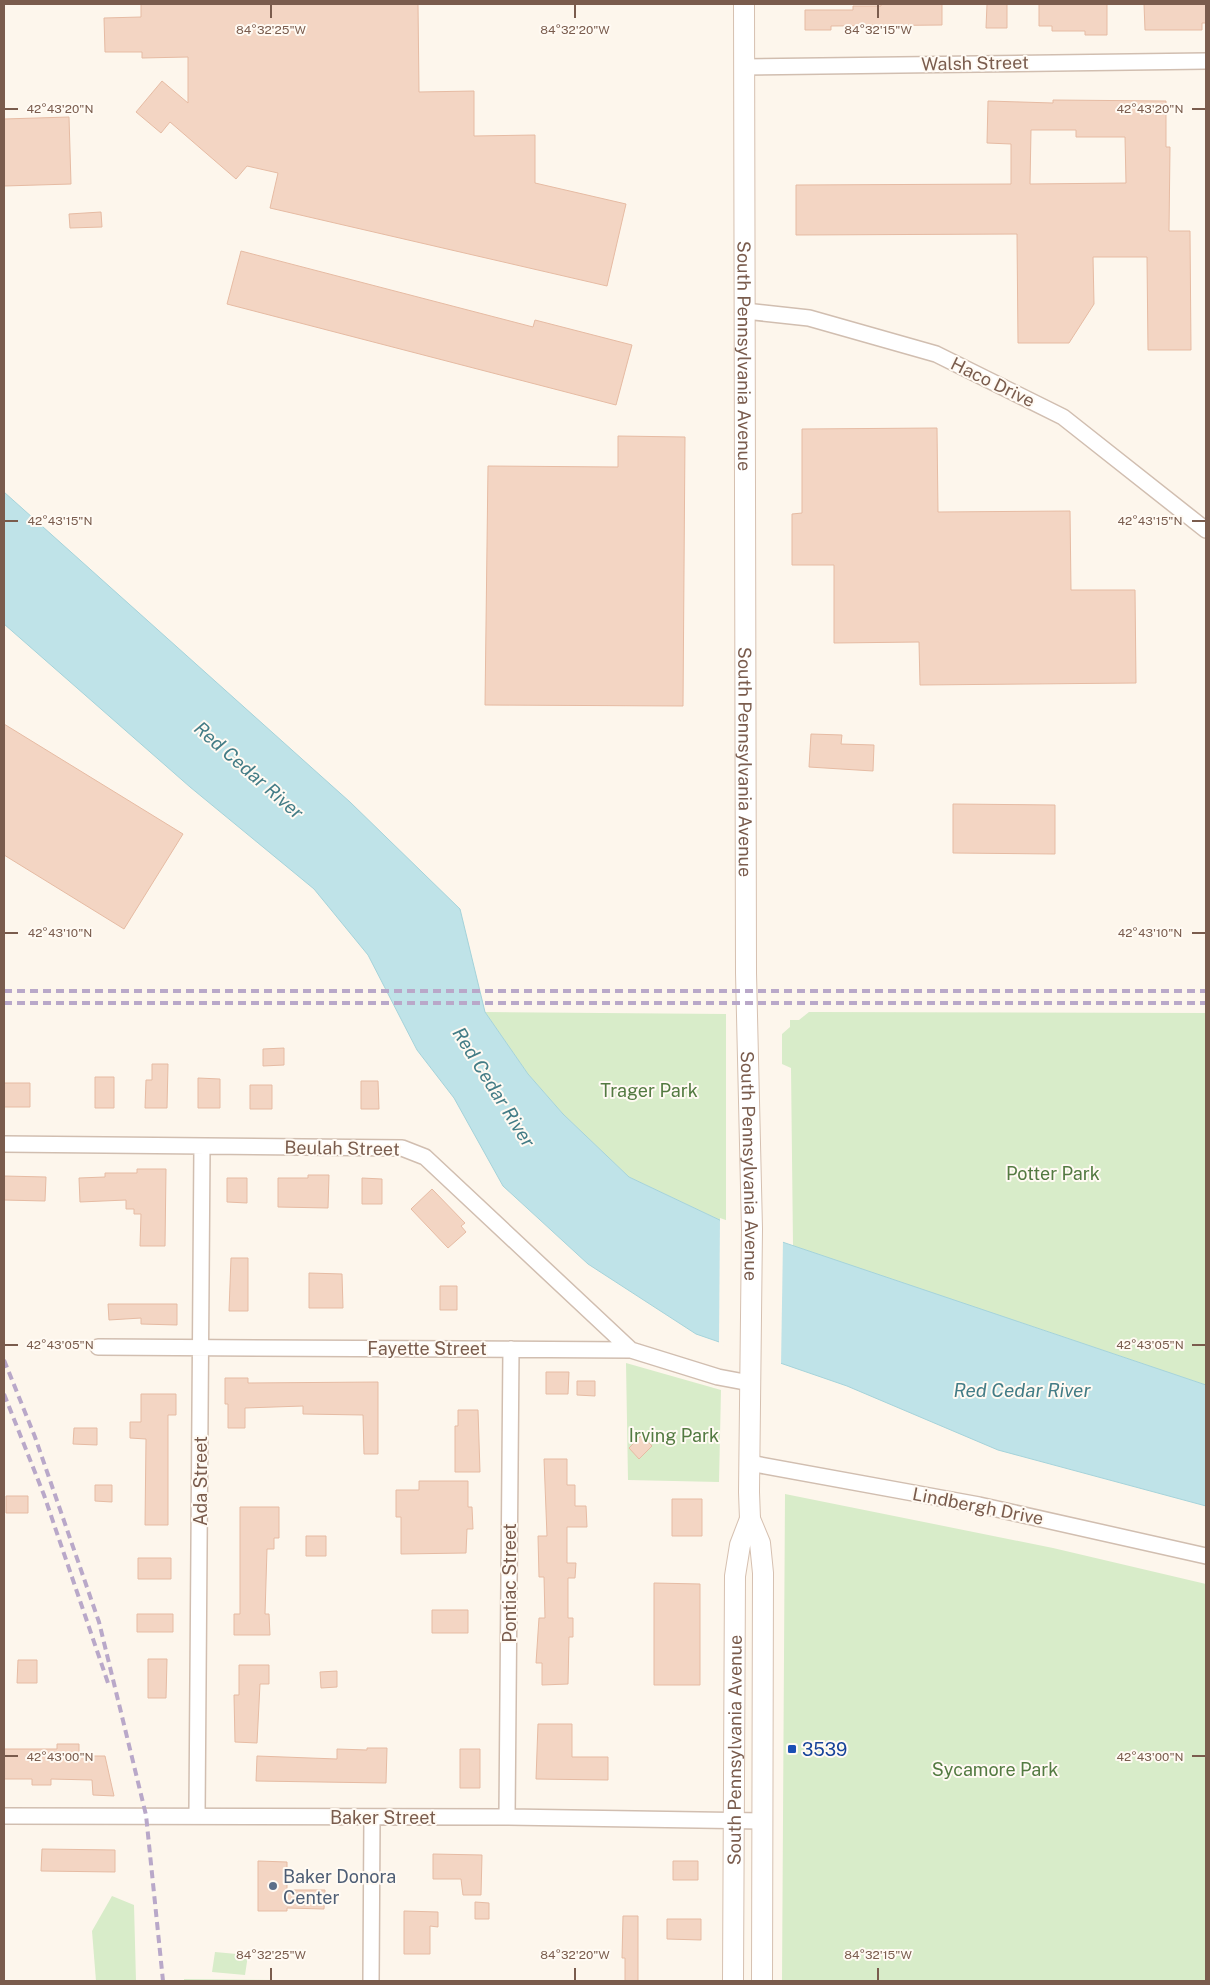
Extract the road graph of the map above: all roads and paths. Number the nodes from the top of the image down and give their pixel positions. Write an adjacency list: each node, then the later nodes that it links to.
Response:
1 (744, 4): 3 (main road, South Pennsylvania Avenue)
2 (1206, 61): 3 (street, Walsh Street)
3 (743, 67): 4 (main road, South Pennsylvania Avenue)
4 (744, 311): 5 (street, Haco Drive); 12 (main road, South Pennsylvania Avenue)
5 (1206, 530)
6 (4, 1144): 7 (street, Beulah Street)
7 (202, 1146): 8 (street, Ada Street); 11 (street, Beulah Street)
8 (202, 1347): 9 (street, Fayette Street); 10 (street, Fayette Street); 16 (street, Ada Street)
9 (98, 1348)
10 (511, 1349): 11 (street, Fayette Street); 19 (street, Pontiac Street)
11 (632, 1350): 12 (street, Fayette Street)
12 (750, 1383): 13 (main road, South Pennsylvania Avenue)
13 (749, 1462): 14 (main road, South Pennsylvania Avenue); 15 (street, Lindbergh Drive)
14 (750, 1520): 20 (main road, South Pennsylvania Avenue); 21 (main road, South Pennsylvania Avenue)
15 (1206, 1556)
16 (198, 1815): 17 (street, Baker Street); 18 (street, Baker Street)
17 (4, 1816)
18 (372, 1817): 19 (street, Baker Street); 22 (street)
19 (507, 1818): 20 (street, Baker Street)
20 (734, 1821): 21 (street, Baker Street); 23 (main road, South Pennsylvania Avenue)
21 (762, 1821): 24 (main road, South Pennsylvania Avenue)
22 (371, 1981)
23 (733, 1981)
24 (762, 1981)

